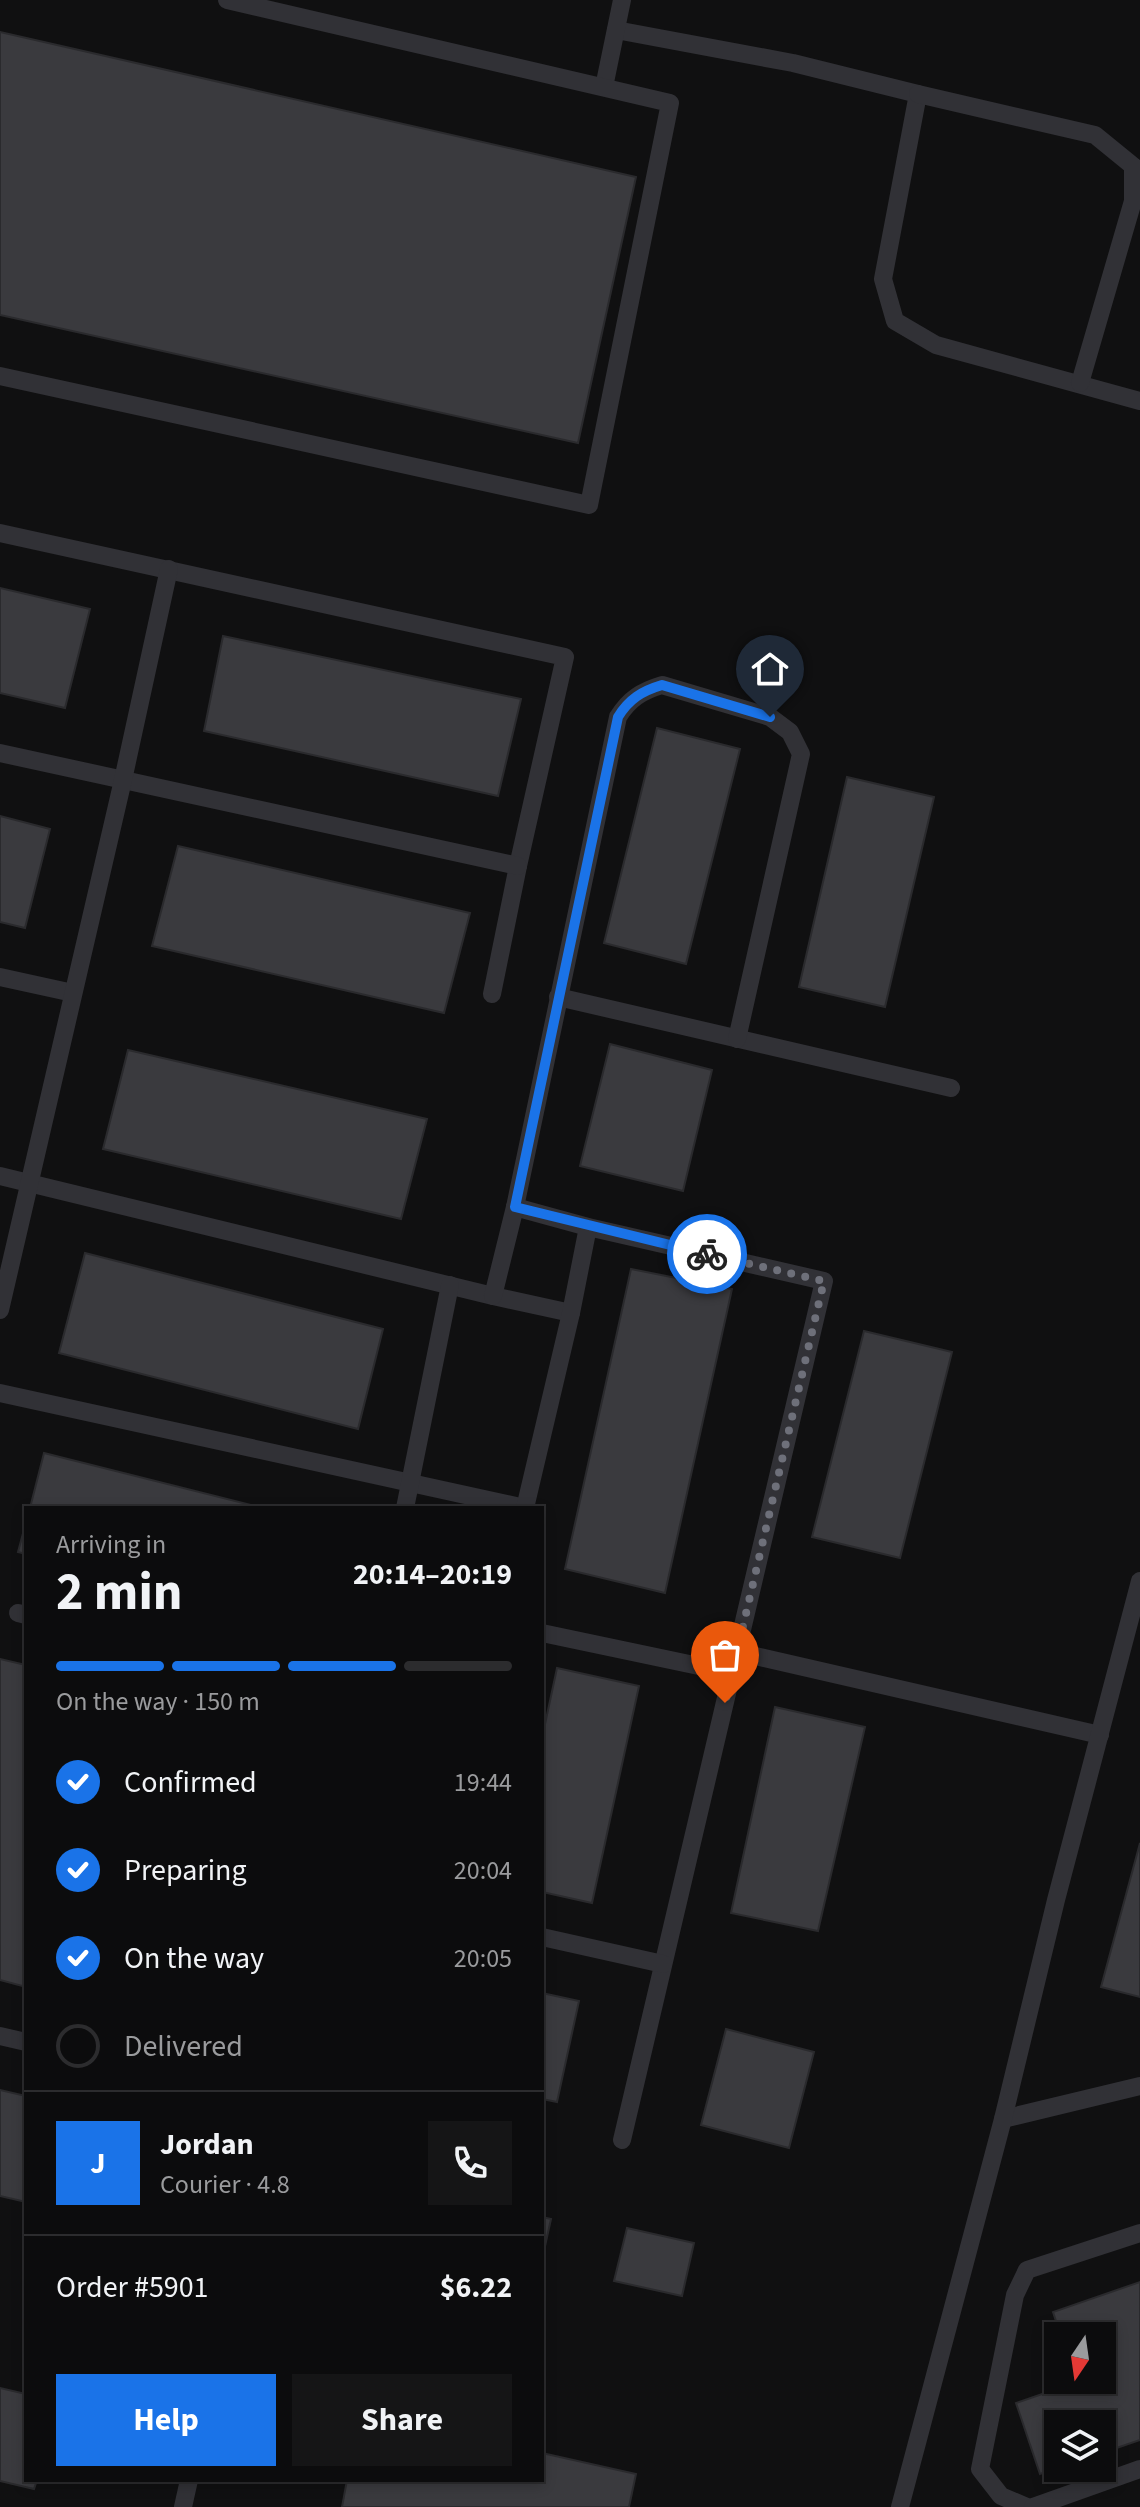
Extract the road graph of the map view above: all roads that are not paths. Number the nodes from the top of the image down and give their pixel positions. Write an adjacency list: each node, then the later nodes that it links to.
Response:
1 (227, 0): 4 (lane)
2 (622, 0): 3 (lane)
3 (616, 30): 4 (lane); 5 (lane)
4 (604, 87): 6 (lane)
5 (918, 94): 7 (lane); 7 (lane)
6 (0, 376)
7 (1080, 383): 8 (lane)
8 (1140, 401)
9 (0, 533): 10 (lane)
10 (169, 569): 12 (lane); 13 (lane)
11 (0, 753): 12 (lane)
12 (123, 780): 13 (lane); 15 (lane)
13 (518, 866): 16 (lane)
14 (0, 977): 15 (lane)
15 (73, 993): 21 (lane)
16 (492, 994)
17 (558, 997): 18 (lane); 18 (lane); 22 (lane)
18 (737, 1039): 19 (lane)
19 (951, 1088)
20 (0, 1176): 21 (lane)
21 (29, 1182): 24 (lane); 26 (lane)
22 (515, 1207): 23 (lane); 25 (lane)
23 (588, 1227): 27 (lane); 35 (lane)
24 (450, 1285): 25 (lane); 29 (lane)
25 (493, 1296): 27 (lane)
26 (0, 1310)
27 (571, 1313): 32 (lane)
28 (0, 1393): 29 (lane)
29 (411, 1482): 30 (lane); 31 (lane)
30 (405, 1506)
31 (516, 1506)
32 (525, 1506)
33 (1140, 1581): 37 (lane)
34 (544, 1633): 36 (lane)
35 (738, 1652): 36 (lane); 37 (lane)
36 (732, 1673): 39 (lane)
37 (1100, 1735): 43 (lane)
38 (544, 1937): 39 (lane)
39 (663, 1964): 44 (lane)
40 (0, 2036): 41 (lane)
41 (24, 2042)
42 (1140, 2086): 43 (lane)
43 (1003, 2119): 49 (lane)
44 (622, 2140)
45 (1140, 2233): 50 (lane)
46 (1140, 2469): 51 (lane)
47 (189, 2482): 48 (lane)
48 (183, 2507)
49 (900, 2507)
50 (1027, 2507)
51 (1033, 2507)

